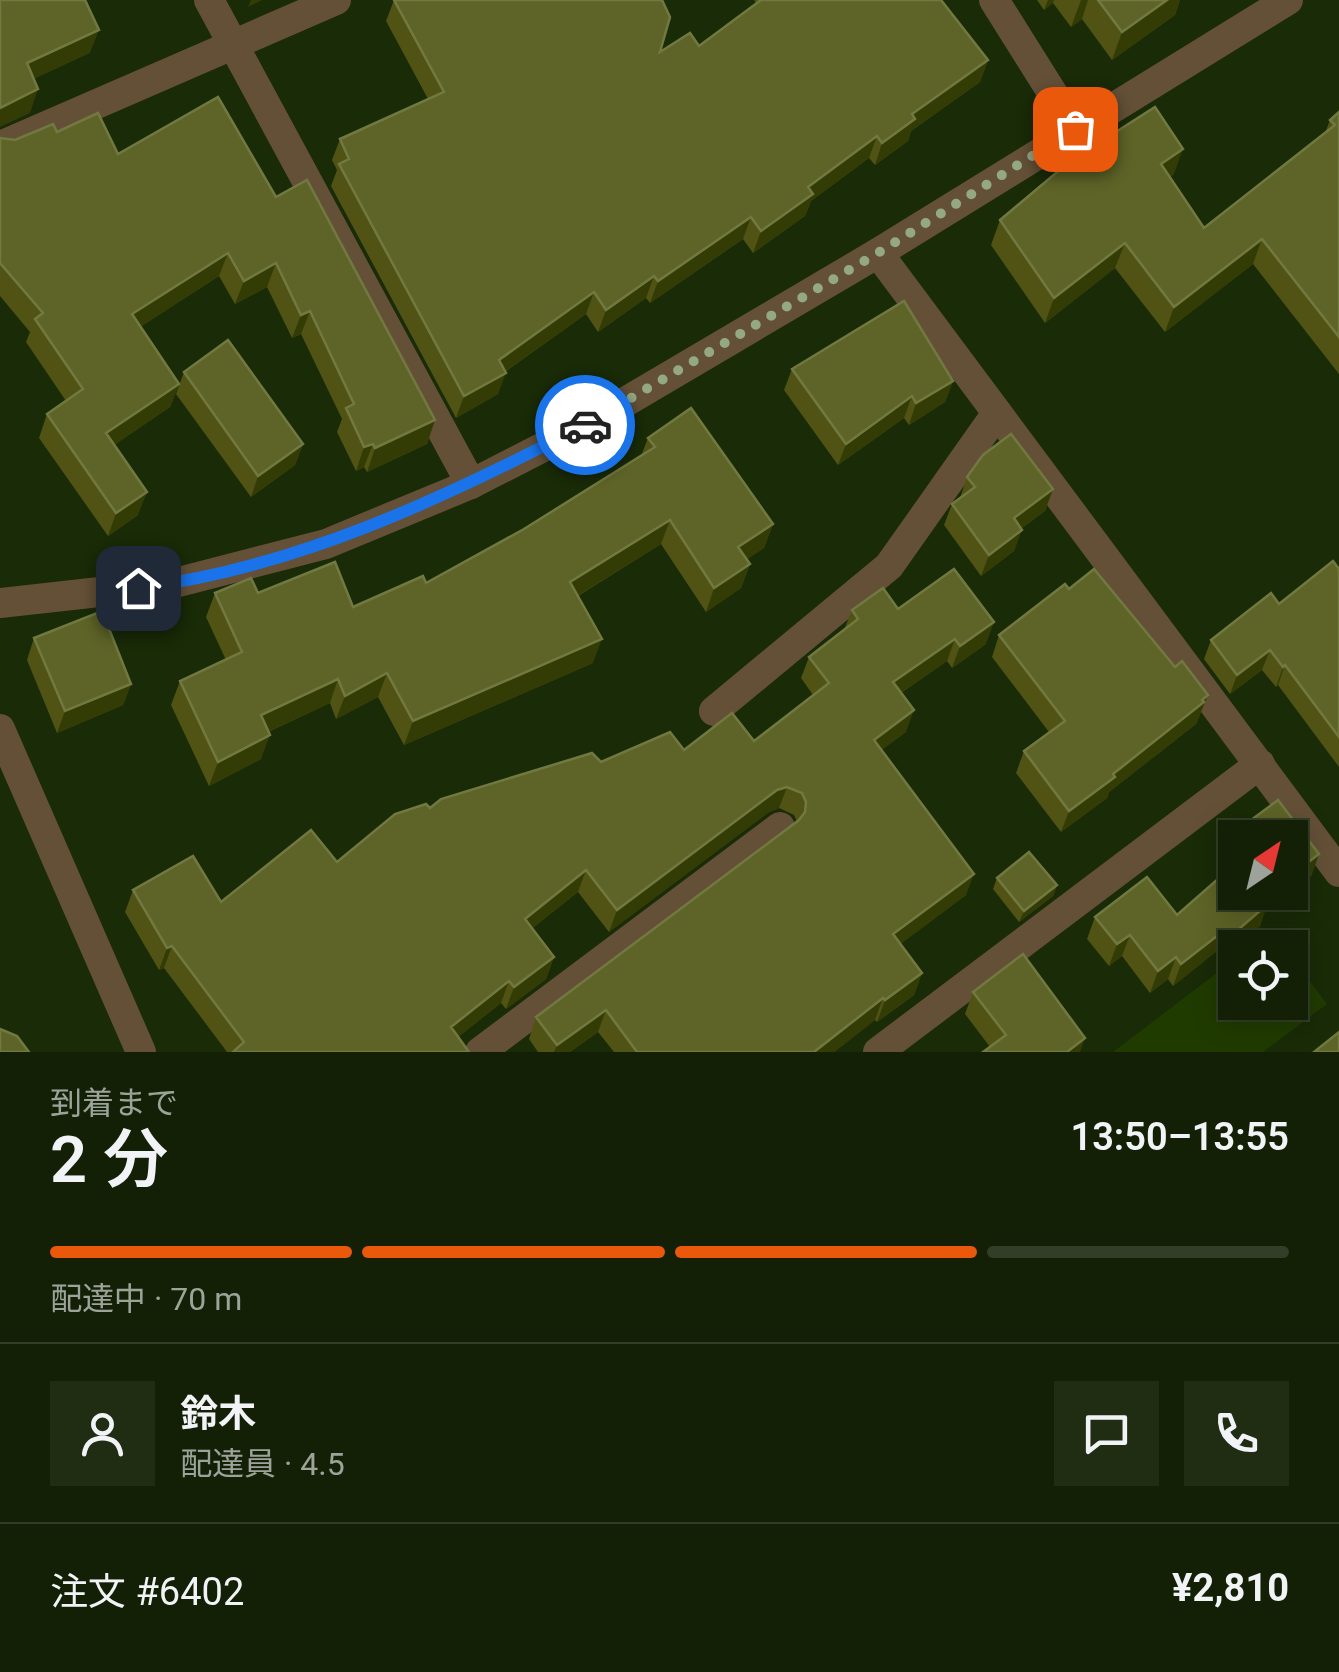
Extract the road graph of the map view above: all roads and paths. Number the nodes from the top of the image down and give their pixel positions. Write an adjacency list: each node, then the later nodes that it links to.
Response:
1 (209, 0): 5 (street)
2 (336, 0): 5 (street)
3 (994, 0): 6 (street)
4 (1288, 0): 6 (street)
5 (234, 45): 7 (street); 10 (street)
6 (1075, 129): 8 (street)
7 (0, 146)
8 (878, 253): 9 (street); 10 (street)
9 (997, 414): 12 (street); 14 (street)
10 (471, 484): 11 (street)
11 (0, 603)
12 (714, 711)
13 (0, 729): 17 (street)
14 (1260, 764): 16 (street); 19 (street)
15 (780, 827): 18 (street)
16 (1339, 872)
17 (141, 1052)
18 (480, 1052)
19 (878, 1052)

